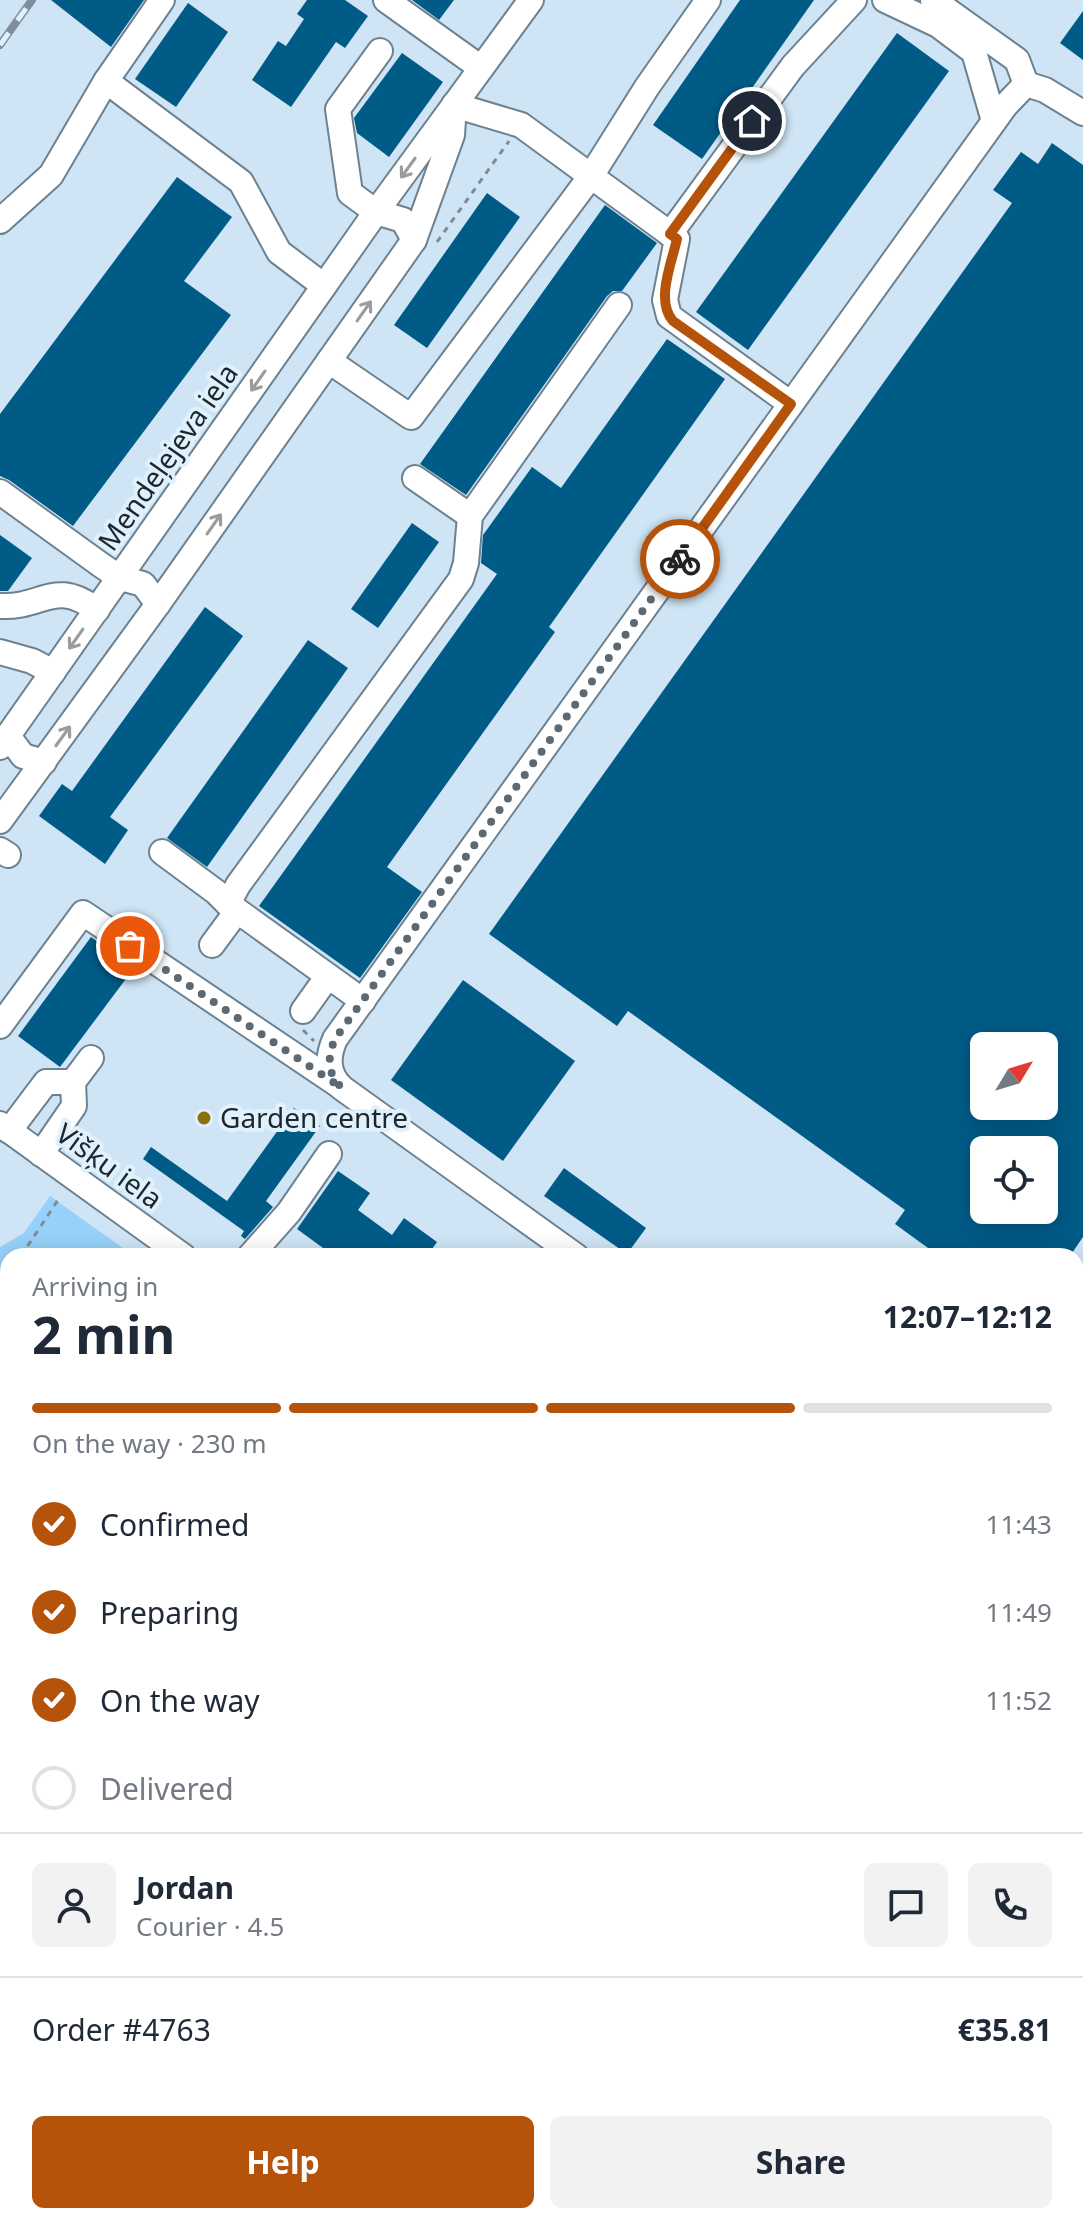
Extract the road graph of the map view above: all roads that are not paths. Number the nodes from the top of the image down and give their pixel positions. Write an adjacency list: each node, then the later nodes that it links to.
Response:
1 (162, 0): 10 (street)
2 (386, 0): 9 (street)
3 (531, 0): 9 (street, Mendeļejeva iela)
4 (708, 0): 15 (street)
5 (854, 0): 18 (street)
6 (885, 0): 14 (street)
7 (933, 0): 11 (street)
8 (380, 51): 16 (street)
9 (481, 68): 12 (street, Mendeļejeva iela)
10 (106, 81): 17 (street); 20 (street)
11 (1026, 84): 13 (street); 14 (street)
12 (454, 105): 15 (street); 16 (street, Mendeļejeva iela, one-way to 16); 19 (street)
13 (1083, 113)
14 (994, 121): 23 (street)
15 (591, 176): 18 (street); 22 (street)
16 (376, 212): 19 (street); 20 (street, Mendeļejeva iela)
17 (0, 221)
18 (670, 234): 23 (street)
19 (414, 240): 22 (street, one-way to 19)
20 (324, 286): 27 (street, Mendeļejeva iela, one-way to 27)
21 (619, 305): 26 (street)
22 (329, 361): 28 (street, one-way to 22)
23 (791, 404): 40 (street)
24 (415, 478): 26 (street)
25 (0, 492): 27 (street)
26 (470, 516): 37 (street)
27 (120, 578): 28 (street); 30 (street, Mendeļejeva iela)
28 (158, 604): 34 (street, one-way to 28)
29 (0, 606): 30 (street)
30 (97, 610): 32 (street, Mendeļejeva iela, one-way to 32)
31 (0, 652): 32 (street)
32 (53, 672): 33 (street, Mendeļejeva iela)
33 (4, 741): 34 (street, Mendeļejeva iela)
34 (44, 762): 35 (street)
35 (0, 821)
36 (162, 852): 37 (street)
37 (233, 908): 38 (street); 39 (street)
38 (212, 945)
39 (328, 976): 40 (street); 41 (street)
40 (363, 1001): 45 (street)
41 (303, 1011)
42 (0, 1026): 45 (street)
43 (91, 1058): 44 (street)
44 (73, 1082): 46 (street); 47 (street)
45 (342, 1088): 51 (street)
46 (5, 1128): 47 (street, Višķu iela)
47 (41, 1154): 49 (street, Višķu iela)
48 (329, 1154): 50 (street)
49 (172, 1248)
50 (257, 1248)
51 (565, 1248)

